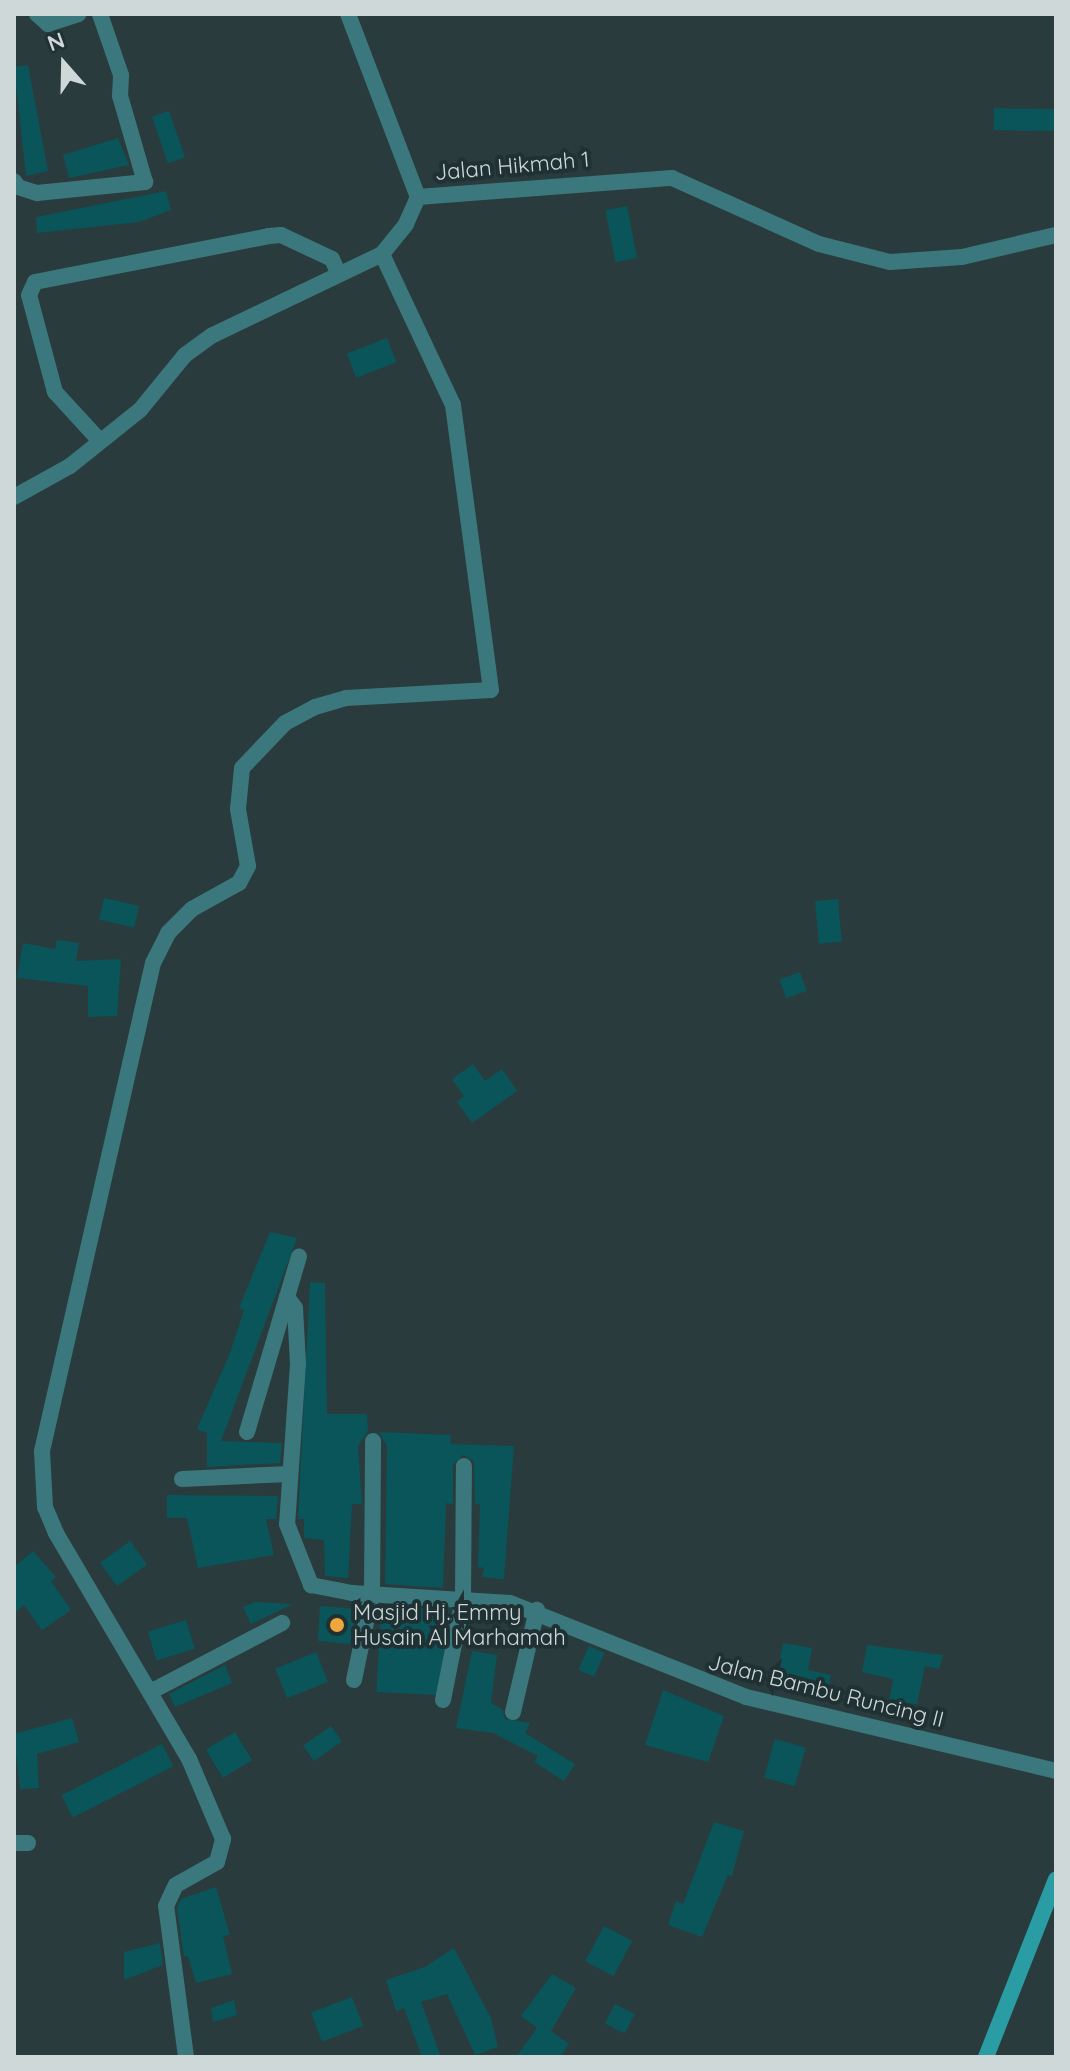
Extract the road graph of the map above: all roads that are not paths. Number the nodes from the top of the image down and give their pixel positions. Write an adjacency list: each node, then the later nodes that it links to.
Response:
1 (37, 14): 2 (street)
2 (78, 14)
3 (100, 14): 5 (street)
4 (348, 14): 6 (street)
5 (14, 181)
6 (418, 197): 7 (street, Jalan Hikmah 1); 8 (street, Jalan Hikmah 1)
7 (1056, 235)
8 (382, 254): 9 (street, Jalan Hikmah 1); 24 (street)
9 (339, 275): 10 (street, Jalan Hikmah 1); 10 (street)
10 (100, 441): 11 (street, Jalan Hikmah 1)
11 (14, 497)
12 (299, 1257): 13 (street)
13 (287, 1297): 14 (street); 17 (street)
14 (247, 1432)
15 (373, 1441): 19 (street)
16 (464, 1466): 20 (street)
17 (289, 1474): 18 (street); 19 (street, Jalan Bambu Runcing II)
18 (182, 1479)
19 (372, 1593): 20 (street, Jalan Bambu Runcing II); 23 (street)
20 (463, 1599): 21 (street, Jalan Bambu Runcing II); 25 (street)
21 (537, 1610): 26 (street); 27 (street, Jalan Bambu Runcing II)
22 (282, 1623): 24 (street)
23 (354, 1680)
24 (152, 1691): 29 (street)
25 (443, 1700)
26 (513, 1712)
27 (1056, 1771)
28 (1056, 1879): 30 (street)
29 (186, 2057)
30 (986, 2057)

